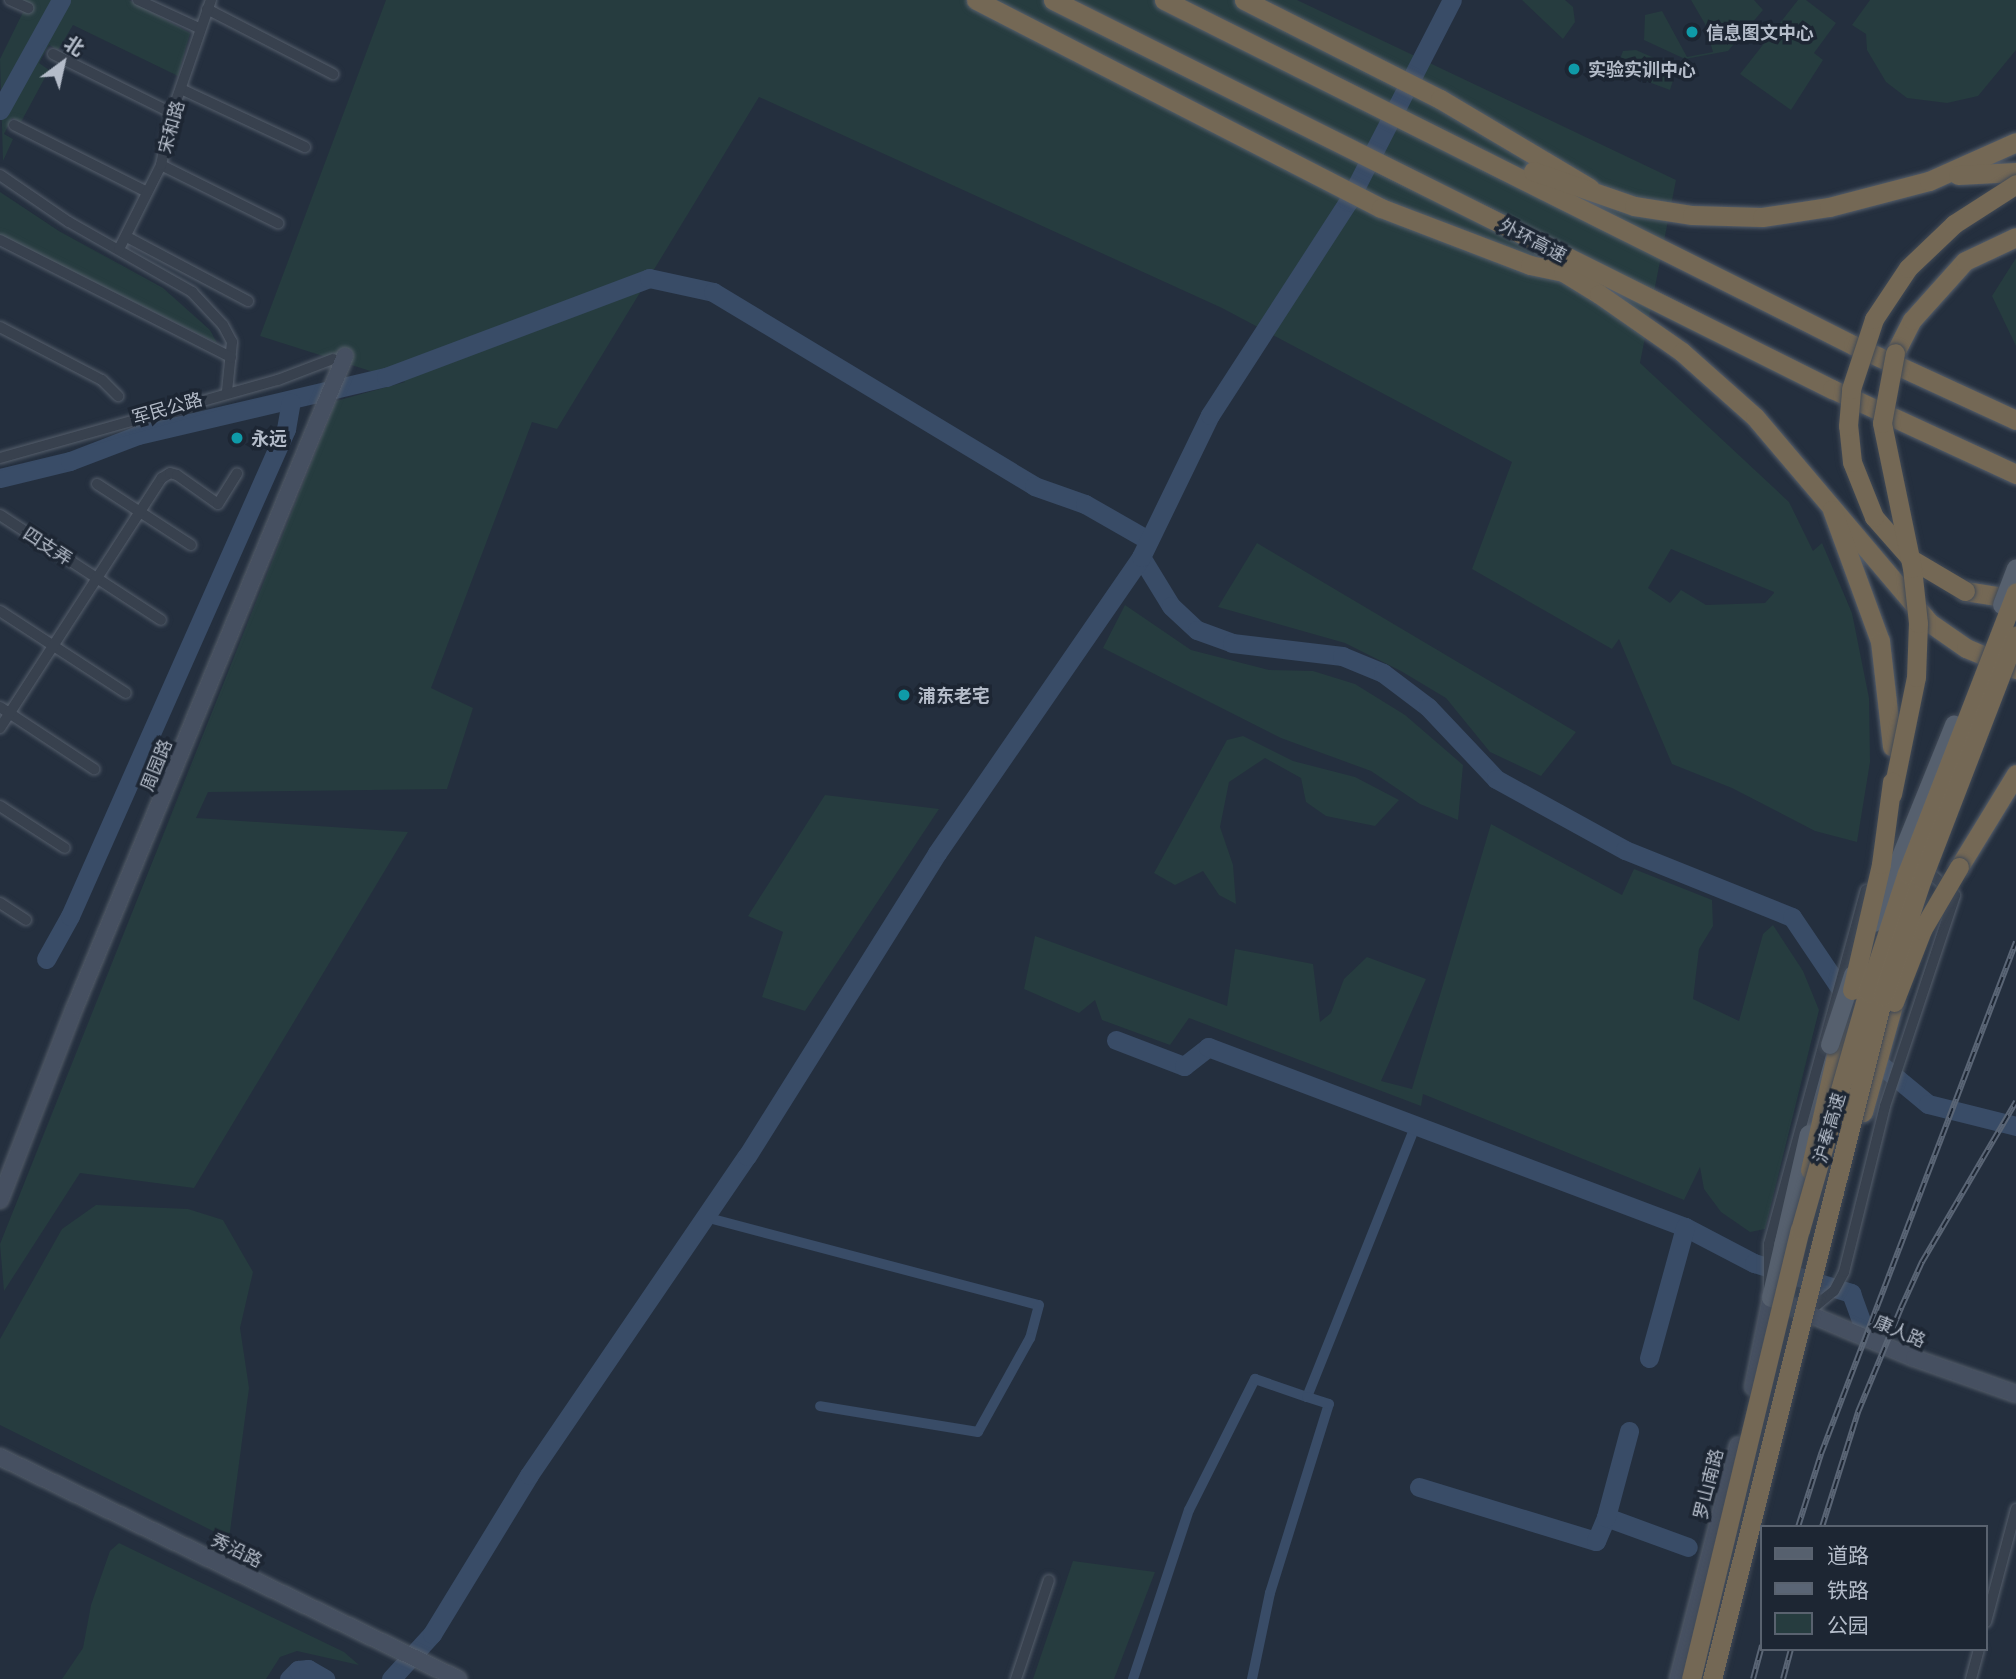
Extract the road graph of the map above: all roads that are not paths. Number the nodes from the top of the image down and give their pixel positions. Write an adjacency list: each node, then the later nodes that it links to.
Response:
1 (10, 0): 8 (street)
2 (138, 0): 9 (street)
3 (976, 0): 31 (highway)
4 (1054, 0): 29 (highway, 外环高速)
5 (1164, 0): 18 (highway)
6 (1244, 0): 24 (highway)
7 (209, 5): 9 (street, 宋和路); 11 (street)
8 (28, 8)
9 (199, 28): 12 (street, 宋和路)
10 (52, 54): 13 (street)
11 (333, 75)
12 (181, 89): 13 (street, 宋和路); 16 (street)
13 (172, 113): 17 (street, 宋和路)
14 (14, 125): 23 (street)
15 (2016, 142): 21 (highway)
16 (305, 147)
17 (161, 165): 23 (street, 宋和路); 25 (street)
18 (1494, 165): 24 (highway); 38 (highway)
19 (2016, 172): 21 (highway)
20 (0, 175): 30 (street)
21 (1929, 181): 24 (highway)
22 (2016, 184): 50 (highway, bridge)
23 (147, 192): 26 (street, 宋和路)
24 (1603, 198)
25 (278, 223)
26 (127, 237): 30 (street, 宋和路); 32 (street)
27 (2016, 237): 62 (highway, bridge)
28 (0, 240): 34 (street)
29 (1543, 245): 31 (highway); 41 (highway, 外环高速)
30 (119, 249): 34 (street)
31 (1563, 272): 43 (highway)
32 (248, 301)
33 (0, 327): 37 (street)
34 (231, 357): 36 (street)
35 (339, 358): 36 (street, 军民公路); 70 (main road, 周园路)
36 (227, 391): 39 (street, 军民公路)
37 (118, 396)
38 (2016, 420)
39 (0, 458)
40 (237, 473): 44 (street)
41 (2016, 474)
42 (97, 484): 44 (street)
43 (1830, 506): 56 (highway); 62 (highway, bridge)
44 (141, 512): 46 (street); 48 (street)
45 (0, 515): 48 (street, 四支弄)
46 (191, 545)
47 (2016, 569): 69 (main road, bridge)
48 (96, 578): 52 (street, 四支弄); 54 (street)
49 (2016, 592): 71 (highway, 沪奉高速, bridge)
50 (2016, 599)
51 (0, 611): 54 (street)
52 (161, 620)
53 (2016, 635): 72 (highway, 沪奉高速, bridge)
54 (52, 646): 57 (street); 58 (street)
55 (2016, 651): 74 (main road, bridge)
56 (2016, 669)
57 (126, 693)
58 (5, 710): 59 (street); 60 (street)
59 (0, 728)
60 (94, 769)
61 (2016, 774): 66 (highway)
62 (1892, 794): 71 (highway, bridge)
63 (2016, 796): 66 (highway)
64 (0, 806): 65 (street)
65 (65, 848)
66 (1959, 867): 72 (highway, bridge)
67 (0, 903): 68 (street)
68 (26, 920)
69 (1825, 1043): 73 (main road); 74 (street)
70 (0, 1200)
71 (1800, 1230): 84 (highway, 沪奉高速, bridge)
72 (1821, 1236): 85 (highway, 沪奉高速, bridge)
73 (1771, 1298): 74 (main road, 康人路); 83 (main road, 罗山南路)
74 (1805, 1305): 75 (main road, 康人路); 86 (main road)
75 (2016, 1394)
76 (0, 1457): 81 (main road, 秀沿路)
77 (2016, 1509): 79 (street)
78 (1049, 1580): 82 (street)
79 (1988, 1614)
80 (1978, 1651): 87 (street)
81 (458, 1679)
82 (1016, 1679)
83 (1678, 1679)
84 (1691, 1679)
85 (1712, 1679)
86 (1721, 1679)
87 (1971, 1679)

